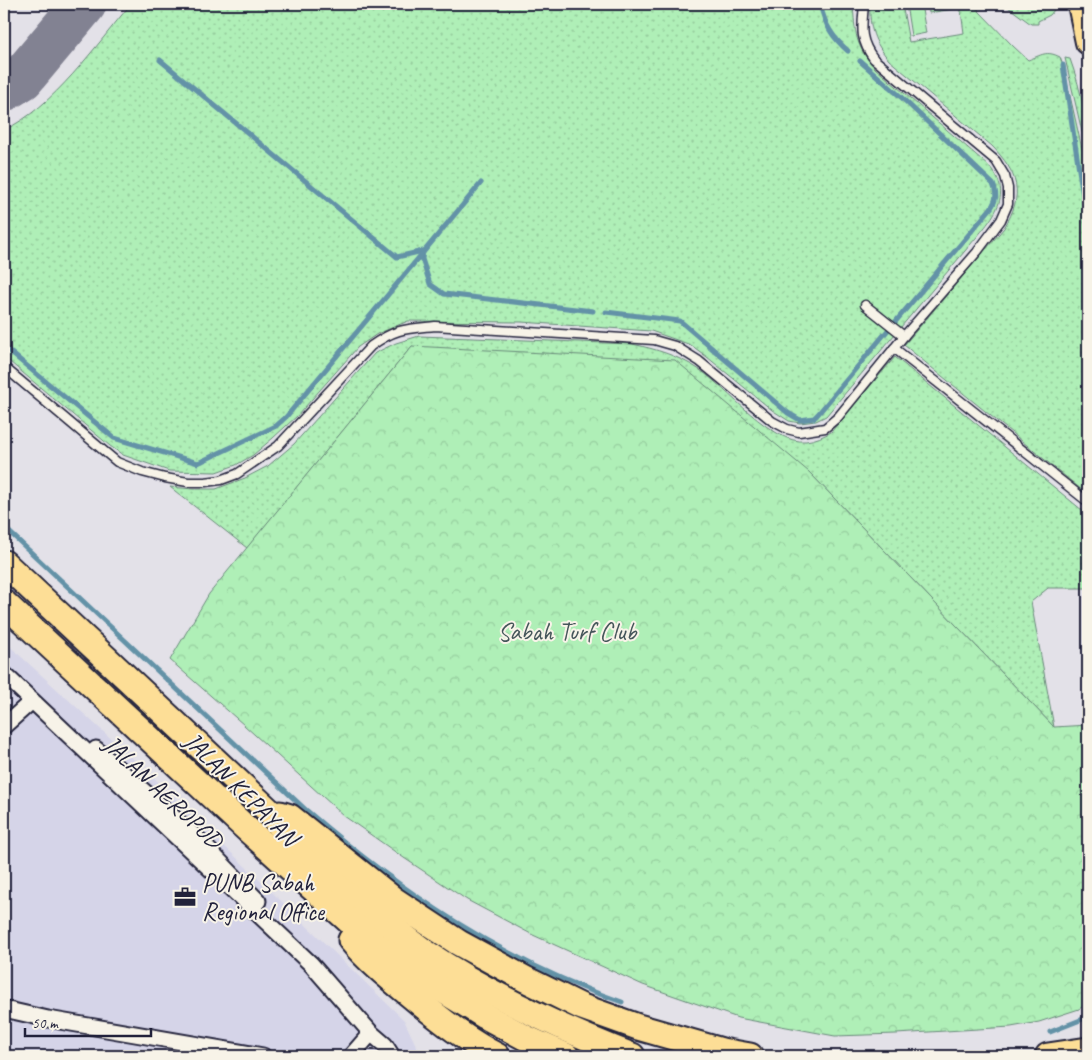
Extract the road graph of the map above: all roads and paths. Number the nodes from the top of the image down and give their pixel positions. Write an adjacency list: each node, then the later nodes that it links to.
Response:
1 (864, 4): 5 (lane)
2 (1080, 4): 3 (main road)
3 (1088, 42)
4 (865, 305): 5 (lane)
5 (904, 336): 6 (lane)
6 (894, 348): 7 (lane); 8 (lane)
7 (4, 367)
8 (1088, 502)
9 (4, 563): 14 (highway, JALAN KEPAYAN)
10 (4, 602): 15 (highway, JALAN KEPAYAN)
11 (4, 674): 12 (street, JALAN AEROPOD)
12 (32, 701): 13 (street); 18 (street, JALAN AEROPOD)
13 (4, 726)
14 (268, 810): 16 (highway, JALAN KEPAYAN); 26 (highway)
15 (297, 873): 16 (highway, JALAN KEPAYAN); 23 (highway)
16 (449, 979): 24 (highway, JALAN KEPAYAN); 25 (highway, JALAN KEPAYAN)
17 (4, 1010): 20 (street)
18 (371, 1033): 21 (street); 22 (street, JALAN AEROPOD)
19 (1088, 1050): 27 (highway)
20 (263, 1056)
21 (351, 1056)
22 (392, 1056)
23 (497, 1056)
24 (566, 1056)
25 (632, 1056)
26 (750, 1056)
27 (1048, 1056)

